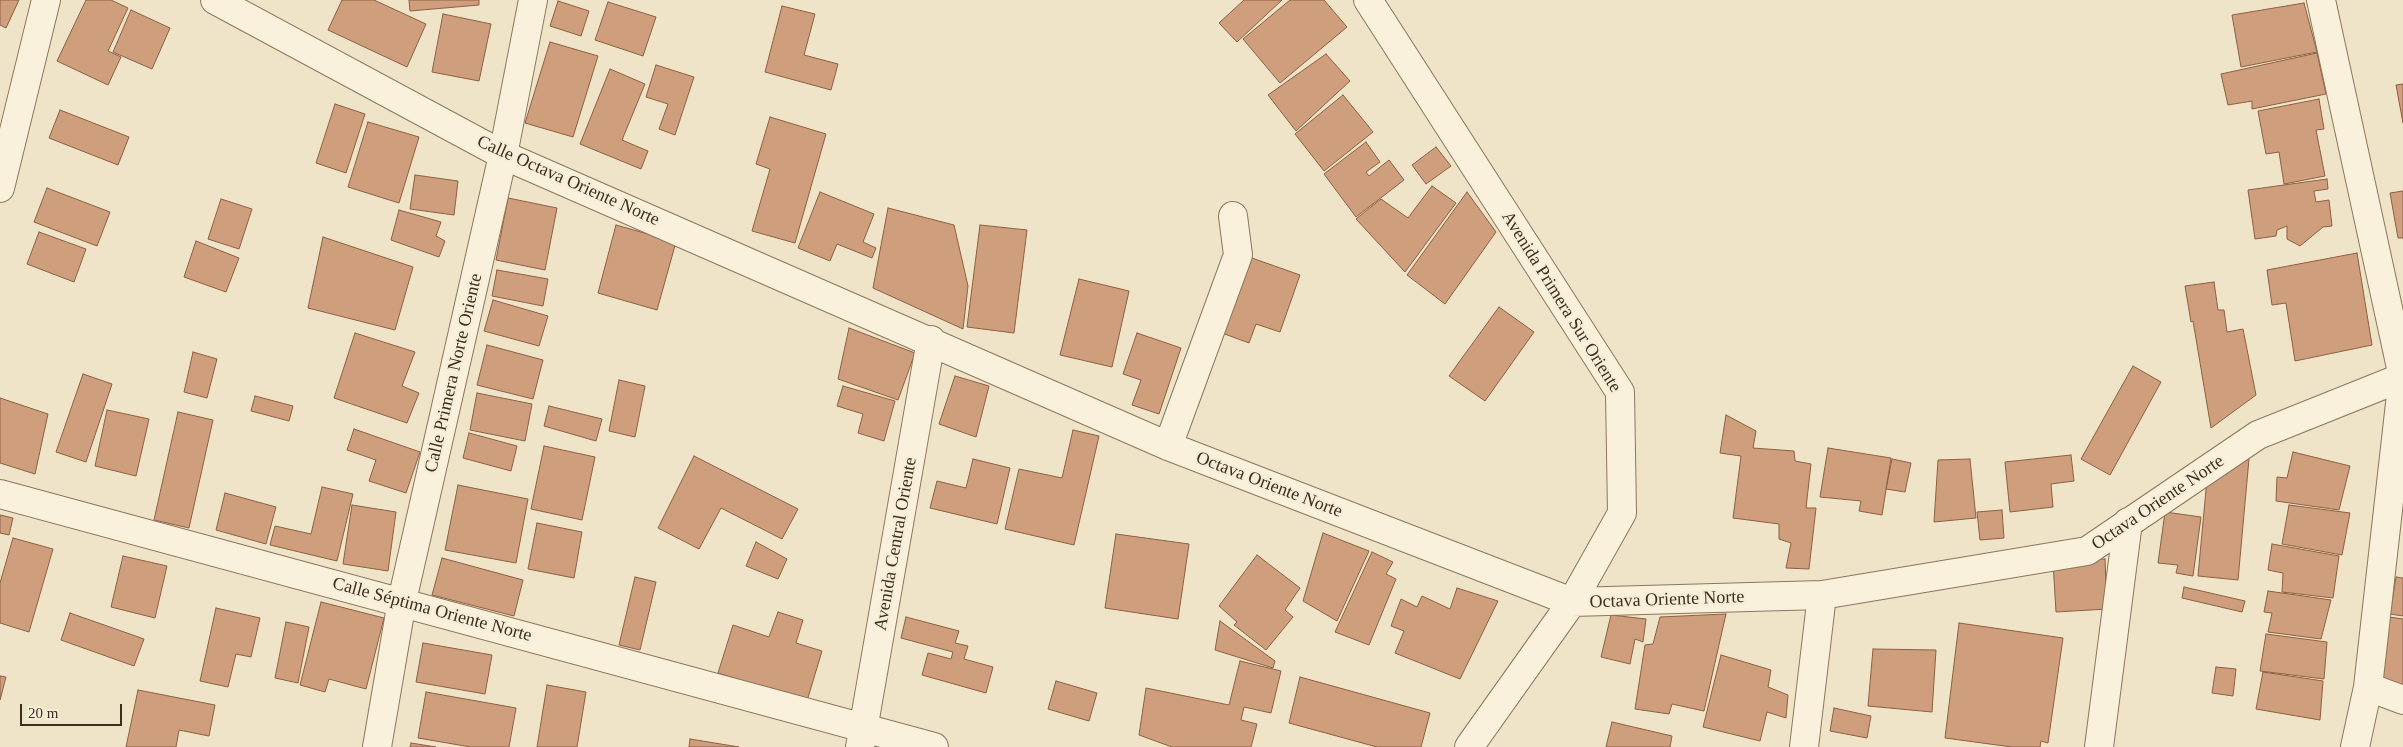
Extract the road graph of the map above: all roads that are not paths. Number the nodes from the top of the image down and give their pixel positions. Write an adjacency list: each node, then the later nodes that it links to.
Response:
1 (46, 0): 9 (street)
2 (216, 0): 7 (street, Calle Octava Oriente Norte)
3 (258, 0): 7 (street)
4 (533, 0): 8 (street, Calle Primera Norte Oriente)
5 (1368, 0): 18 (street, Avenida Primera Sur Oriente)
6 (2322, 0): 12 (street)
7 (266, 25): 8 (street, Calle Octava Oriente Norte)
8 (503, 155): 11 (street, Calle Octava Oriente Norte); 17 (street, Calle Primera Norte Oriente)
9 (0, 188)
10 (1233, 216): 13 (street)
11 (932, 340): 13 (street, Octava Oriente Norte); 21 (street, Avenida Central Oriente)
12 (2403, 377): 15 (street, Octava Oriente Norte); 19 (street)
13 (1168, 446): 18 (street, Octava Oriente Norte)
14 (0, 494): 17 (street, Calle Séptima Oriente Norte)
15 (2128, 522): 16 (street, Octava Oriente Norte); 26 (street)
16 (1822, 595): 18 (street, Octava Oriente Norte); 25 (street)
17 (402, 601): 21 (street, Calle Séptima Oriente Norte); 22 (street, Calle Primera Norte Oriente)
18 (1572, 602): 24 (street, Avenida Primera Sur Oriente)
19 (2368, 687): 20 (street); 27 (street)
20 (2403, 700)
21 (862, 737): 23 (street, Calle Séptima Oriente Norte)
22 (377, 747)
23 (934, 747)
24 (1469, 747)
25 (1804, 747)
26 (2099, 747)
27 (2356, 747)

